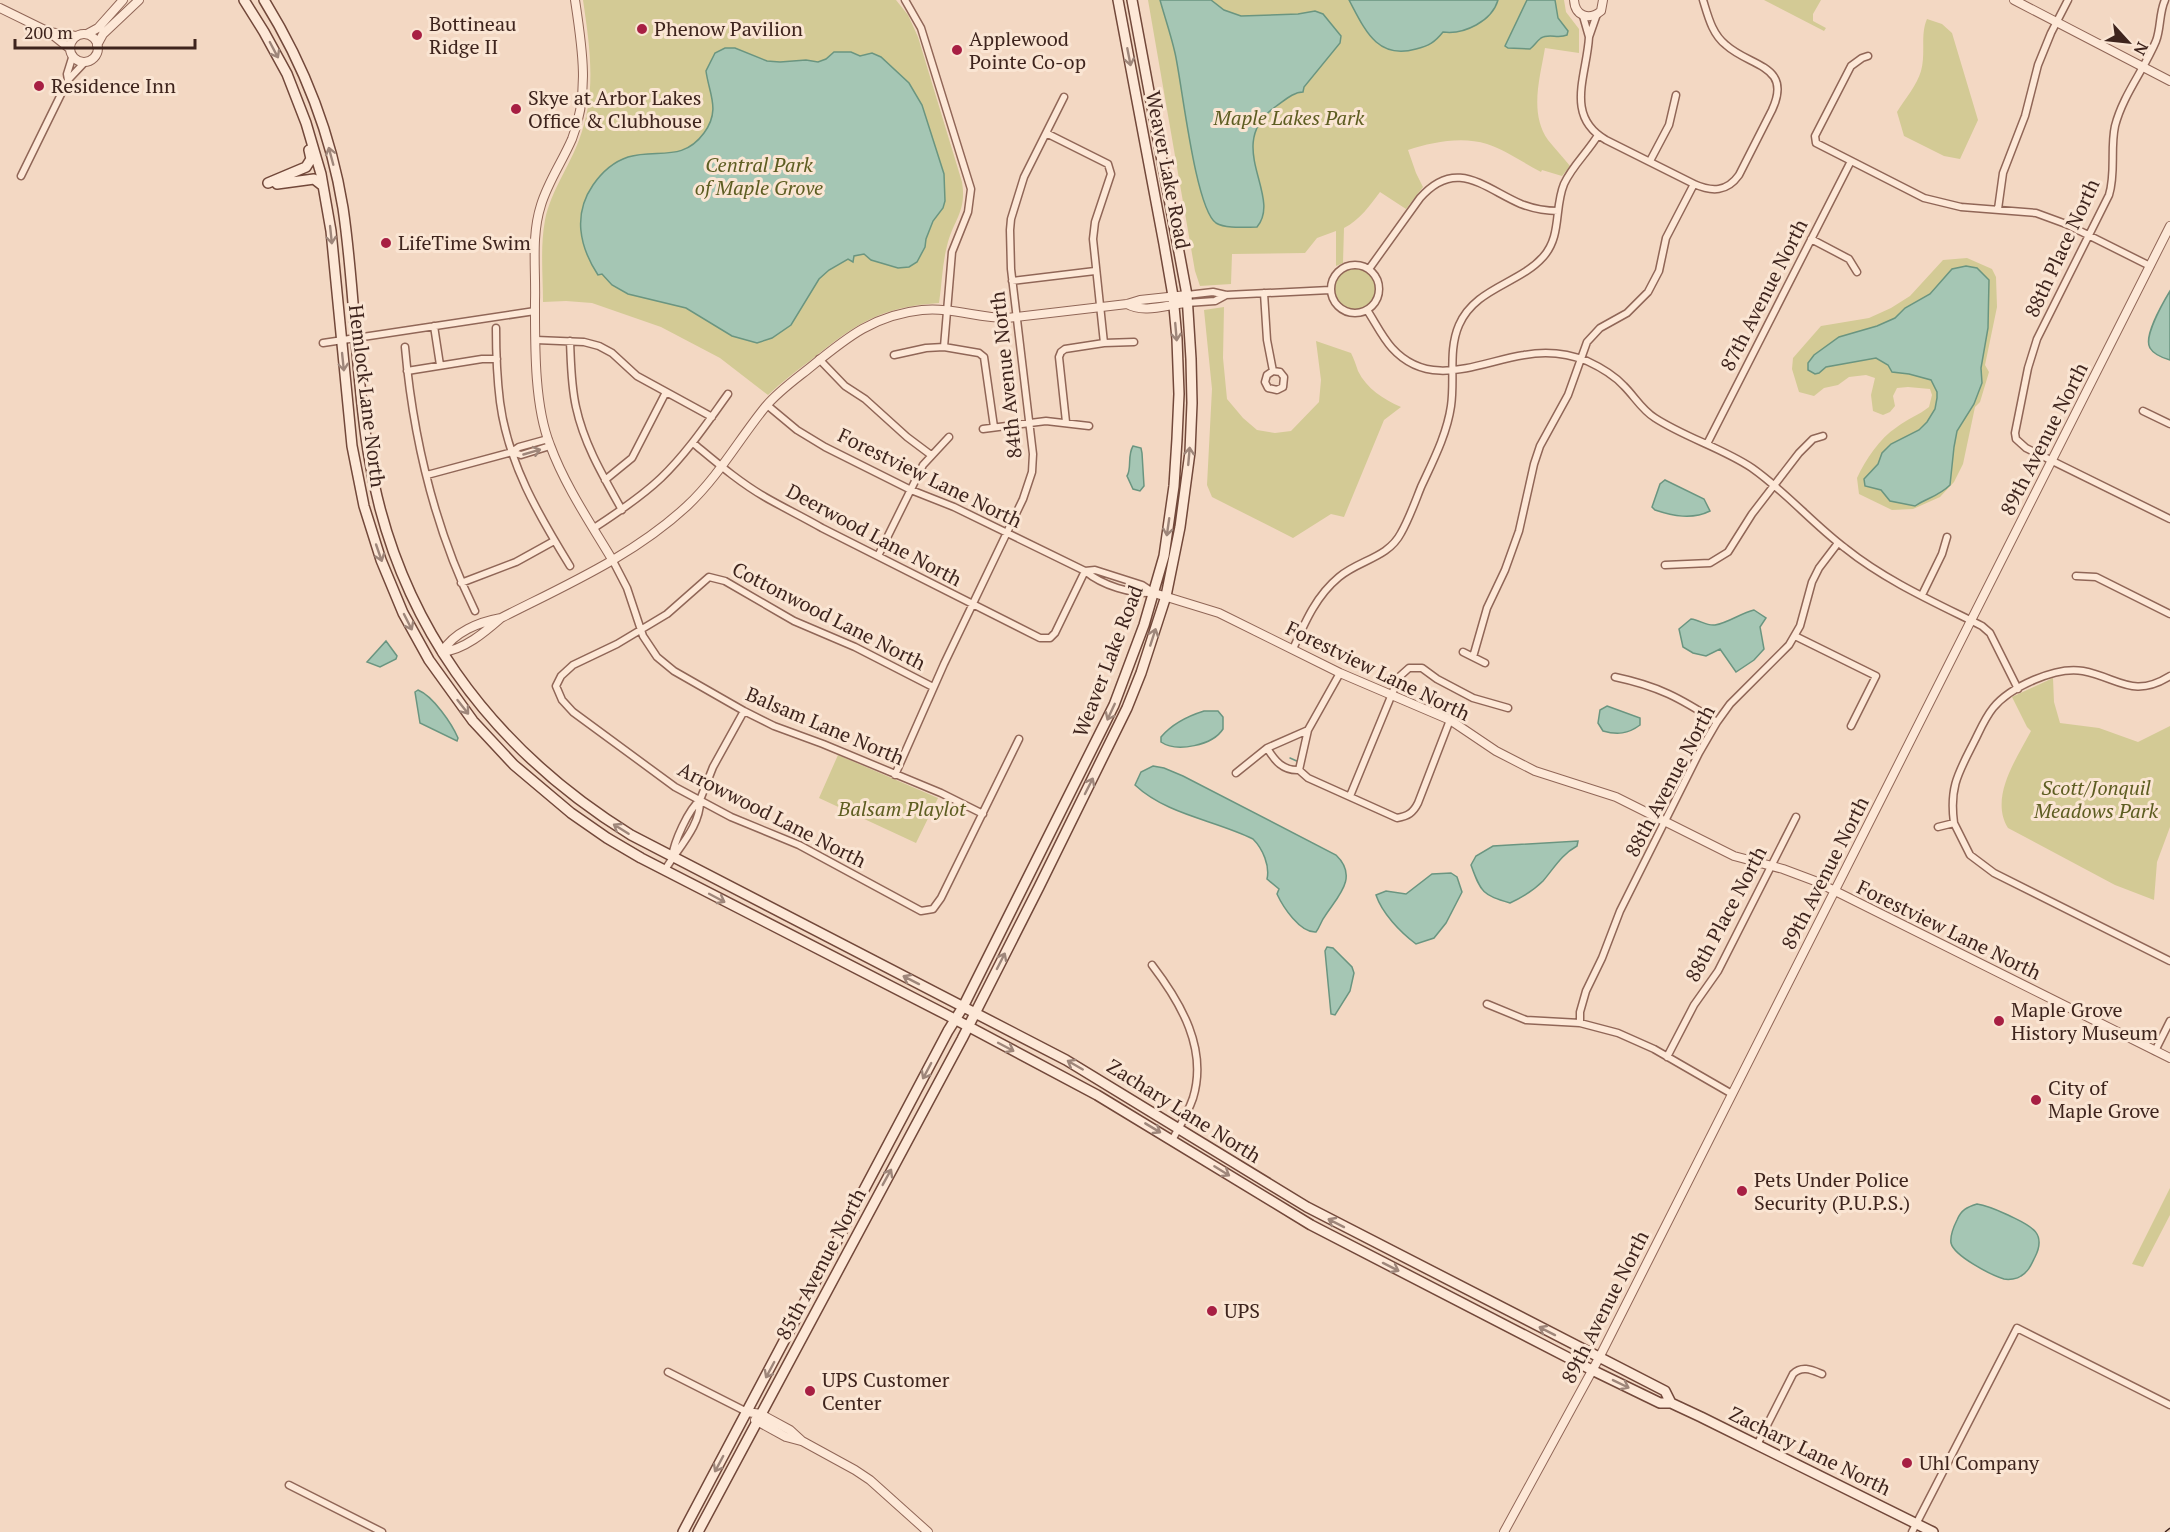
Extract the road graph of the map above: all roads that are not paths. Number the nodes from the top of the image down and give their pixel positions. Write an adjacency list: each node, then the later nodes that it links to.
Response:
1 (123, 0): 21 (street)
2 (139, 0): 24 (street)
3 (244, 0): 34 (main road, Hemlock Lane North, one-way to 34)
4 (264, 0): 63 (main road, Hemlock Lane North, one-way to 4)
5 (575, 0): 59 (street)
6 (905, 0): 57 (street)
7 (1118, 0): 55 (main road, Weaver Lake Road, one-way to 55)
8 (1132, 0): 54 (main road, Weaver Lake Road)
9 (1574, 0): 18 (street)
10 (1610, 0): 15 (street)
11 (1702, 0): 40 (street)
12 (2014, 0): 19 (street)
13 (2068, 0): 19 (street)
14 (2165, 0): 29 (street, 88th Place North)
15 (1603, 3): 17 (street)
16 (0, 8): 20 (street)
17 (1597, 14): 18 (street); 23 (street)
18 (1583, 16): 23 (street)
19 (2057, 22): 29 (street); 42 (street)
20 (49, 32): 22 (street); 25 (street)
21 (87, 34): 22 (street); 24 (street)
22 (76, 36): 25 (street)
23 (1589, 37): 36 (street)
24 (98, 45): 28 (street)
25 (69, 48): 27 (street)
26 (1868, 57): 37 (street)
27 (72, 58): 28 (street); 30 (street)
28 (84, 63): 30 (street)
29 (2142, 67): 31 (street); 45 (street, 88th Place North)
30 (68, 80): 39 (street)
31 (2170, 81)
32 (1676, 95): 38 (street)
33 (1064, 97): 35 (street, 84th Avenue North)
34 (298, 101): 41 (main road, Hemlock Lane North); 41 (main road)
35 (1046, 133): 49 (street); 51 (street, 84th Avenue North)
36 (1598, 135): 38 (street); 43 (street)
37 (1851, 161): 42 (street); 46 (street, 87th Avenue North)
38 (1650, 162): 40 (street)
39 (21, 177)
40 (1694, 184): 75 (street)
41 (323, 186): 64 (main road, Hemlock Lane North, one-way to 64)
42 (1998, 209): 45 (street)
43 (1558, 211): 48 (street); 79 (street)
44 (2170, 226): 47 (street, 89th Avenue North)
45 (2089, 235): 47 (street); 98 (street, 88th Place North)
46 (1811, 239): 50 (street); 95 (street, 87th Avenue North)
47 (2150, 266): 98 (street, 89th Avenue North)
48 (1369, 269): 52 (street); 58 (street)
49 (1095, 271): 51 (street); 56 (street)
50 (1857, 272)
51 (1012, 281): 60 (street, 84th Avenue North)
52 (1330, 290): 53 (street); 58 (street)
53 (1264, 293): 54 (street); 78 (street)
54 (1187, 299): 55 (street); 120 (main road, Weaver Lake Road, one-way to 54)
55 (1173, 300): 56 (street); 118 (main road, Weaver Lake Road, one-way to 118)
56 (1100, 307): 60 (street); 69 (street)
57 (946, 309): 60 (street); 71 (street); 74 (street)
58 (1367, 310): 79 (street)
59 (535, 311): 61 (street); 65 (street)
60 (1016, 317): 86 (street, 84th Avenue North)
61 (434, 326): 63 (street); 76 (street)
62 (496, 328): 73 (street)
63 (356, 339): 64 (street); 128 (main road, Hemlock Lane North)
64 (341, 340): 68 (street); 131 (main road, Hemlock Lane North, one-way to 131)
65 (536, 340): 66 (street); 93 (street)
66 (570, 341): 80 (street); 101 (street)
67 (1134, 342): 69 (street)
68 (323, 343)
69 (1104, 343): 85 (street)
70 (405, 347): 77 (street)
71 (944, 347): 72 (street); 89 (street)
72 (894, 355)
73 (497, 359): 76 (street); 96 (street)
74 (819, 359): 82 (street); 97 (street)
75 (1581, 359): 79 (street); 95 (street); 130 (street)
76 (440, 365): 77 (street)
77 (407, 371): 100 (street)
78 (1273, 371)
79 (1452, 371): 127 (street)
80 (666, 392): 84 (street); 101 (street)
81 (728, 394): 84 (street)
82 (767, 405): 99 (street); 103 (street, Forestview Lane North)
83 (2143, 411): 87 (street)
84 (712, 417): 94 (street)
85 (1066, 422): 86 (street); 88 (street)
86 (1030, 423): 89 (street); 107 (street, 84th Avenue North)
87 (2170, 424)
88 (1089, 426)
89 (994, 427): 90 (street)
90 (983, 429)
91 (949, 436): 97 (street)
92 (1823, 436): 102 (street)
93 (549, 442): 96 (street); 106 (street)
94 (693, 443): 99 (street, Deerwood Lane North); 104 (street)
95 (1707, 444): 102 (street)
96 (512, 453): 100 (street); 109 (street)
97 (931, 455): 103 (street)
98 (2052, 460): 105 (street, 88th Place North); 124 (street, 89th Avenue North)
99 (722, 468): 111 (street, Deerwood Lane North); 112 (street)
100 (427, 475): 117 (street)
101 (605, 480): 104 (street)
102 (1775, 485): 110 (street); 113 (street)
103 (911, 490): 107 (street, Forestview Lane North); 111 (street)
104 (622, 510): 106 (street)
105 (2170, 519)
106 (594, 528): 112 (street)
107 (1007, 533): 115 (street, Forestview Lane North); 121 (street, 84th Avenue North)
108 (1947, 537): 119 (street)
109 (554, 541): 114 (street); 117 (street)
110 (1838, 543): 119 (street); 126 (street, 88th Avenue North)
111 (878, 556): 121 (street, Deerwood Lane North)
112 (613, 561): 125 (street, Balsam Lane North); 128 (street)
113 (1665, 565)
114 (570, 566)
115 (1085, 571): 118 (street, Forestview Lane North); 121 (street, Deerwood Lane North)
116 (2076, 576): 123 (street)
117 (461, 583): 122 (street)
118 (1154, 593): 120 (street, Forestview Lane North); 164 (main road, Weaver Lake Road, one-way to 164)
119 (1922, 595): 124 (street)
120 (1166, 596): 127 (street, Forestview Lane North); 165 (main road, Weaver Lake Road, one-way to 120)
121 (974, 605): 136 (street, 84th Avenue North)
122 (475, 611)
123 (2170, 614)
124 (1971, 621): 137 (street); 160 (street, 89th Avenue North)
125 (640, 630): 136 (street, Cottonwood Lane North); 140 (street, Balsam Lane North); 151 (street, Arrowwood Lane North)
126 (1795, 636): 142 (street, 88th Avenue North); 143 (street)
127 (1293, 649): 133 (street, Forestview Lane North)
128 (442, 652): 131 (street); 157 (main road, Hemlock Lane North, one-way to 128)
129 (1463, 652): 130 (street)
130 (1473, 657): 132 (street)
131 (429, 660): 159 (main road, Hemlock Lane North, one-way to 159)
132 (1485, 663)
133 (1340, 673): 138 (street, Forestview Lane North); 144 (street)
134 (2170, 676): 137 (street)
135 (1615, 677): 142 (street)
136 (933, 687): 149 (street, 84th Avenue North)
137 (2018, 688): 155 (street)
138 (1391, 695): 139 (street); 141 (street, Forestview Lane North); 150 (street)
139 (1508, 708)
140 (744, 711): 149 (street, Balsam Lane North); 151 (street)
141 (1450, 720): 150 (street); 154 (street, Forestview Lane North)
142 (1717, 722): 154 (street, 88th Avenue North)
143 (1851, 726)
144 (1308, 730): 146 (street); 147 (street)
145 (1018, 739): 152 (street)
146 (1268, 748): 147 (street); 148 (street)
147 (1299, 770): 150 (street)
148 (1236, 773)
149 (895, 775): 152 (street, Balsam Lane North)
150 (1350, 796)
151 (700, 800): 152 (street, Arrowwood Lane North); 157 (street)
152 (983, 814)
153 (1796, 817): 158 (street, 88th Place North)
154 (1665, 821): 158 (street, Forestview Lane North); 168 (street, 88th Avenue North)
155 (1954, 823): 156 (street); 161 (street)
156 (1938, 827)
157 (672, 857): 159 (street); 164 (main road, Zachary Lane North, one-way to 157)
158 (1771, 866): 160 (street, Forestview Lane North); 171 (street, 88th Place North)
159 (665, 870): 166 (main road, Zachary Lane North, one-way to 166)
160 (1834, 891): 170 (street, Forestview Lane North); 174 (street, 89th Avenue North)
161 (2170, 961)
162 (1152, 965): 176 (street)
163 (1487, 1004): 168 (street)
164 (963, 1007): 165 (main road, Zachary Lane North); 166 (main road, Weaver Lake Road)
165 (975, 1013): 169 (main road, 85th Avenue North); 175 (main road, Zachary Lane North, one-way to 165)
166 (955, 1020): 169 (main road, Zachary Lane North); 184 (main road, 85th Avenue North, one-way to 184)
167 (2170, 1021): 170 (street)
168 (1580, 1023): 171 (street)
169 (968, 1027): 173 (main road, Zachary Lane North, one-way to 173); 185 (main road, 85th Avenue North, one-way to 169)
170 (2155, 1051): 172 (street, Forestview Lane North)
171 (1667, 1057): 174 (street)
172 (2170, 1058)
173 (1085, 1088): 175 (main road); 177 (main road, Zachary Lane North, one-way to 177)
174 (1732, 1094): 178 (street, 89th Avenue North)
175 (1136, 1102): 176 (main road, Zachary Lane North)
176 (1179, 1128): 177 (street); 178 (main road, Zachary Lane North, one-way to 176)
177 (1172, 1140): 179 (main road, Zachary Lane North, one-way to 179)
178 (1599, 1358): 179 (street, 89th Avenue North); 182 (main road, Zachary Lane North)
179 (1592, 1370): 182 (main road, Zachary Lane North, one-way to 182); 193 (street, 89th Avenue North)
180 (668, 1372): 184 (street)
181 (1822, 1374): 186 (street)
182 (1671, 1403): 186 (main road, Zachary Lane North)
183 (2170, 1405): 188 (street)
184 (747, 1412): 185 (street); 190 (main road, 85th Avenue North, one-way to 190)
185 (759, 1418): 191 (main road, 85th Avenue North); 192 (street)
186 (1757, 1445): 188 (main road, Zachary Lane North)
187 (289, 1485): 189 (street)
188 (1914, 1528): 194 (main road, Zachary Lane North)
189 (382, 1532)
190 (683, 1532)
191 (698, 1532)
192 (928, 1532)
193 (1504, 1532)
194 (1933, 1532)

